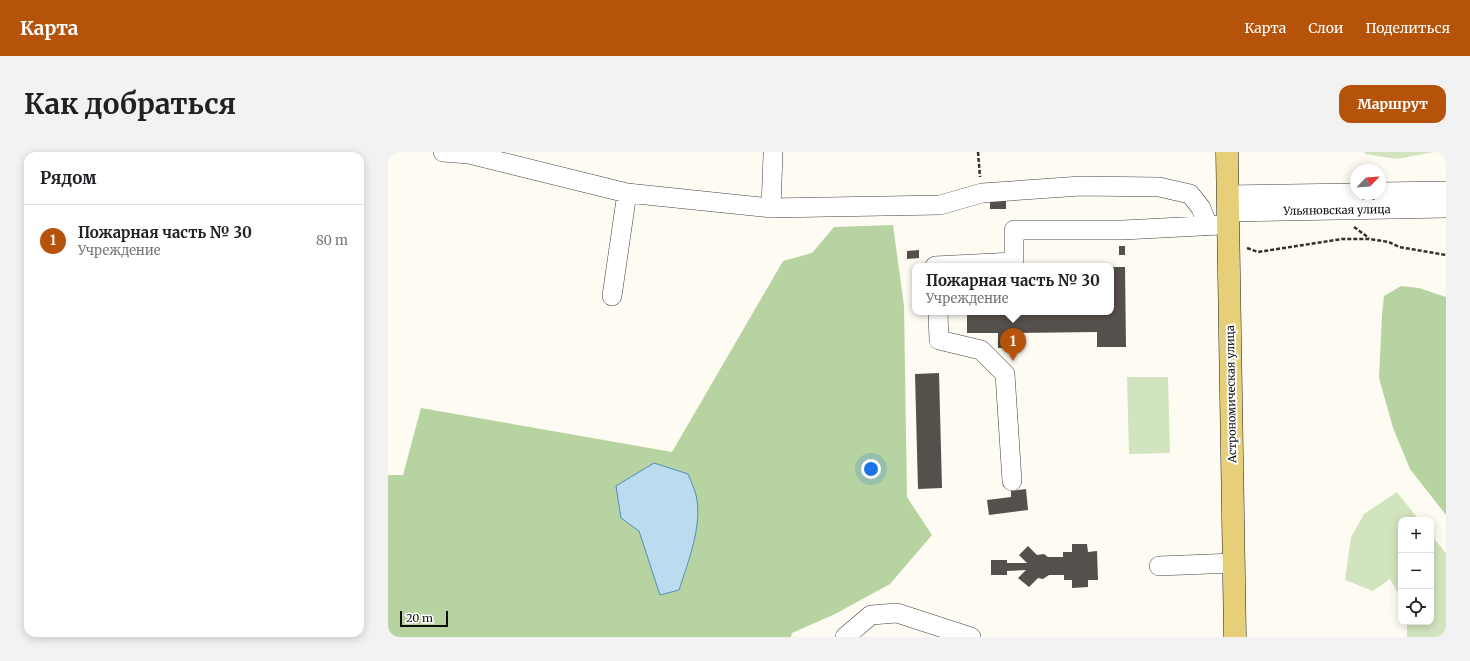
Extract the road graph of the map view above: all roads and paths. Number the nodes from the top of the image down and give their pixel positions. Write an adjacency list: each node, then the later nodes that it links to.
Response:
1 (443, 152): 4 (street)
2 (978, 152): 9 (path)
3 (1227, 152): 13 (main road, Астрономическая улица)
4 (469, 153): 7 (street)
5 (773, 155): 11 (street)
6 (1446, 191): 8 (street, Ульяновская улица)
7 (628, 192): 11 (street); 19 (street)
8 (1386, 192)
9 (982, 193): 11 (street); 13 (street)
10 (1350, 194): 13 (street, Ульяновская улица)
11 (771, 208)
12 (1446, 208): 13 (street, Ульяновская улица)
13 (1223, 214): 18 (street); 22 (main road, Астрономическая улица)
14 (1348, 224): 15 (path)
15 (1369, 239): 16 (path); 17 (path)
16 (1246, 247)
17 (1446, 255)
18 (994, 263)
19 (612, 296)
20 (938, 315): 21 (street)
21 (1012, 481)
22 (1234, 563): 23 (street); 26 (main road, Астрономическая улица)
23 (1159, 566)
24 (845, 637): 25 (street)
25 (971, 637)
26 (1235, 637)

